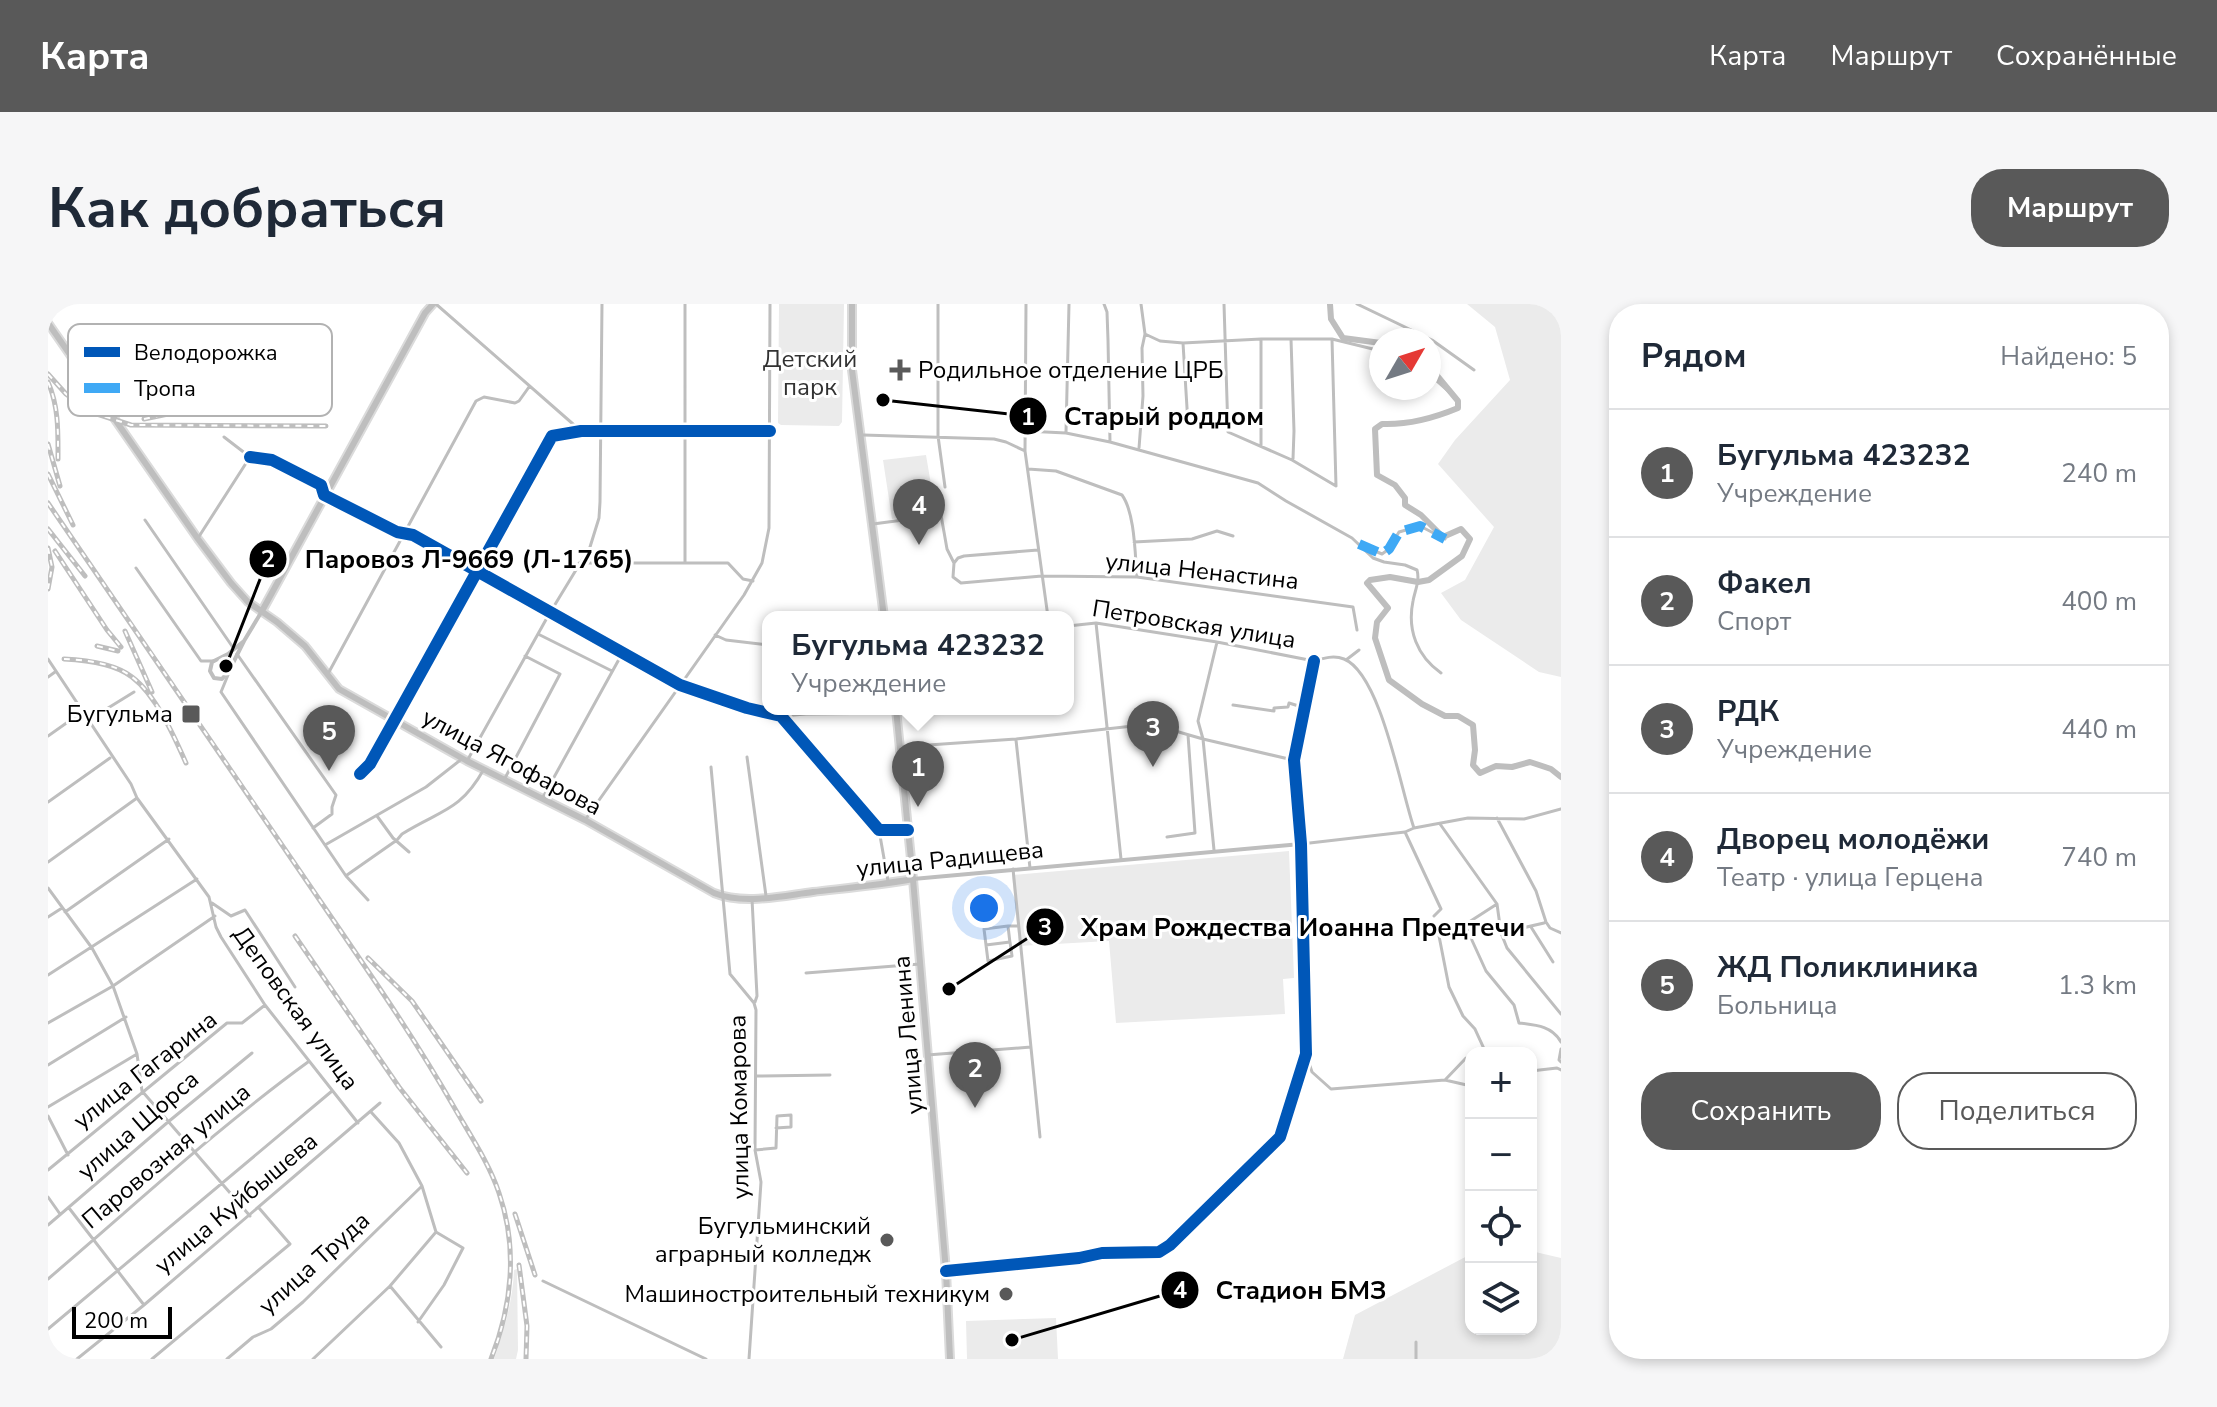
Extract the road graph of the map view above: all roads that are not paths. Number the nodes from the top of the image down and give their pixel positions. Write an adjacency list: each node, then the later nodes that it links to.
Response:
1 (432, 304): 24 (street); 45 (main road)
2 (602, 304): 29 (street)
3 (685, 304): 30 (street)
4 (770, 304): 31 (street)
5 (852, 304): 34 (main road)
6 (938, 304): 35 (street)
7 (1026, 304): 32 (street)
8 (1069, 304): 33 (street)
9 (1104, 304): 37 (street)
10 (1141, 304): 14 (street)
11 (1224, 304): 18 (street)
12 (1357, 304): 22 (street)
13 (48, 323): 21 (main road, улица Ягофарова)
14 (1145, 334): 19 (street); 39 (street)
15 (1261, 339): 16 (street); 18 (street); 38 (street)
16 (1291, 339): 17 (street); 42 (street)
17 (1332, 339): 20 (street); 42 (street)
18 (1224, 342): 19 (street); 38 (street)
19 (1183, 343): 27 (street)
20 (1369, 348)
21 (68, 352)
22 (1474, 370)
23 (1441, 385): 25 (street)
24 (529, 387): 28 (street); 48 (street)
25 (1449, 392)
26 (113, 416): 50 (main road, улица Ягофарова)
27 (1188, 424)
28 (581, 431): 29 (street); 59 (street)
29 (601, 431): 30 (street); 56 (street)
30 (684, 431): 31 (street); 55 (street)
31 (770, 431): 62 (street)
32 (1025, 431): 33 (street); 40 (street)
33 (1066, 433): 37 (street)
34 (859, 435): 35 (street); 47 (main road)
35 (938, 436): 40 (street); 44 (street)
36 (224, 437): 41 (street)
37 (1110, 442): 39 (street)
38 (1261, 446): 42 (street)
39 (1139, 448): 53 (street)
40 (1025, 451): 43 (street)
41 (250, 457): 45 (street); 50 (street)
42 (1292, 460)
43 (1028, 469): 52 (street); 54 (street)
44 (945, 487)
45 (324, 495): 48 (street); 63 (main road)
46 (145, 520): 75 (street)
47 (873, 524): 57 (street); 65 (main road)
48 (404, 533): 59 (street); 86 (street)
49 (1233, 536): 52 (street)
50 (198, 539): 63 (main road, улица Ягофарова)
51 (1445, 539): 53 (street)
52 (1134, 542): 61 (street)
53 (1359, 544): 85 (street)
54 (1038, 550): 57 (street); 60 (street)
55 (685, 562): 56 (street); 62 (street)
56 (579, 563): 64 (street)
57 (954, 563): 60 (street, улица Ненастина)
58 (136, 568): 80 (street)
59 (478, 572): 64 (street); 99 (street)
60 (1042, 576): 61 (street, улица Ненастина); 66 (street)
61 (1137, 577): 69 (street, улица Ненастина)
62 (753, 581): 71 (street)
63 (262, 611): 75 (street); 86 (main road, улица Ягофарова)
64 (551, 611): 70 (street); 76 (street)
65 (883, 611)
66 (1047, 611)
67 (1096, 623): 68 (street, Петровская улица); 72 (street, Петровская улица); 100 (street)
68 (1074, 625)
69 (1357, 630)
70 (538, 634): 77 (street); 83 (street)
71 (715, 635): 73 (street); 88 (street)
72 (1217, 642): 81 (street, Петровская улица); 104 (street)
73 (762, 644)
74 (1359, 650): 79 (street)
75 (236, 651): 80 (street); 82 (street); 122 (street)
76 (623, 652): 83 (street); 88 (street)
77 (525, 656): 108 (street); 113 (street)
78 (48, 659): 84 (street, Деповская улица)
79 (1346, 660): 81 (street, Петровская улица); 123 (street)
80 (214, 661): 82 (street)
81 (1314, 661): 91 (street)
82 (229, 671): 122 (street)
83 (612, 671): 115 (street)
84 (55, 672): 87 (street); 92 (street, Деповская улица)
85 (1441, 673)
86 (327, 675): 99 (main road, улица Ягофарова)
87 (48, 677)
88 (680, 685): 93 (street); 120 (street)
89 (134, 692): 98 (street)
90 (1233, 705): 91 (street)
91 (1305, 708): 109 (street)
92 (82, 712): 98 (street, Деповская улица); 102 (street)
93 (762, 712)
94 (777, 715): 97 (street)
95 (794, 715): 97 (street)
96 (896, 715): 105 (main road, улица Ленина)
97 (781, 716): 124 (street)
98 (87, 721): 107 (street, Деповская улица)
99 (394, 721): 108 (main road, улица Ягофарова); 112 (street)
100 (1108, 730): 101 (street); 103 (street); 135 (street)
101 (1188, 735): 104 (street); 127 (street)
102 (48, 736)
103 (1016, 739): 105 (street); 137 (street)
104 (1203, 739): 109 (street); 133 (street)
105 (899, 747): 125 (main road, улица Ленина)
106 (747, 757): 144 (street)
107 (112, 758): 114 (street, Деповская улица); 116 (street)
108 (465, 759): 111 (main road, улица Ягофарова); 118 (street)
109 (1294, 760): 131 (street)
110 (711, 767): 145 (street, улица Комарова)
111 (484, 769): 113 (main road, улица Ягофарова); 130 (street)
112 (360, 774)
113 (504, 780): 115 (main road, улица Ягофарова)
114 (137, 798): 128 (street, Деповская улица); 136 (street)
115 (542, 799): 120 (main road, улица Ягофарова)
116 (48, 802)
117 (1561, 809): 119 (street)
118 (377, 816): 130 (street); 132 (street)
119 (1497, 818): 121 (street); 154 (street)
120 (585, 820): 129 (main road, улица Ягофарова)
121 (1440, 824): 123 (street); 149 (street)
122 (313, 828): 132 (street)
123 (1414, 828): 126 (street)
124 (879, 830): 125 (street); 142 (street)
125 (908, 830): 141 (main road, улица Ленина)
126 (1405, 832): 131 (street); 152 (street)
127 (1167, 837)
128 (169, 839): 140 (street, Деповская улица); 150 (street)
129 (618, 839): 145 (main road, улица Радищева)
130 (397, 840): 134 (street); 139 (street)
131 (1301, 844): 133 (street, улица Радищева); 183 (street)
132 (325, 845): 139 (street)
133 (1214, 850): 135 (street, улица Радищева)
134 (409, 852)
135 (1121, 859): 137 (street, улица Радищева)
136 (48, 862)
137 (1030, 868): 138 (street, улица Радищева)
138 (1013, 869): 141 (street, улица Радищева); 157 (street)
139 (346, 876): 147 (street)
140 (197, 879): 148 (street, Деповская улица); 163 (street)
141 (913, 879): 142 (main road, улица Радищева); 167 (main road, улица Ленина)
142 (888, 884): 144 (main road, улица Радищева)
143 (48, 888): 150 (street)
144 (766, 897): 146 (main road, улица Радищева)
145 (725, 898): 146 (main road, улица Радищева); 172 (street, улица Комарова)
146 (752, 899): 172 (street)
147 (368, 900)
148 (212, 903): 151 (street, Деповская улица); 171 (street)
149 (1497, 904): 155 (street); 159 (street)
150 (63, 910): 153 (street); 163 (street)
151 (215, 916): 170 (street); 173 (street, Деповская улица)
152 (1434, 916)
153 (48, 917)
154 (1546, 922): 158 (street); 160 (street)
155 (1465, 925): 177 (street); 179 (street)
156 (1008, 926): 157 (street); 161 (street); 162 (street)
157 (1019, 926): 164 (street)
158 (1531, 927): 159 (street); 166 (street)
159 (1501, 933): 174 (street)
160 (1561, 933)
161 (1010, 942): 162 (street); 165 (street)
162 (986, 945): 165 (street)
163 (92, 948): 169 (street); 170 (street)
164 (1022, 955): 165 (street); 178 (street)
165 (1012, 956)
166 (1553, 962)
167 (920, 964): 168 (street); 184 (main road, улица Ленина)
168 (806, 973)
169 (48, 975)
170 (113, 986): 175 (street); 176 (street)
171 (295, 987)
172 (754, 1003): 192 (street, улица Комарова)
173 (265, 1005): 186 (street, Деповская улица); 195 (street, улица Гагарина)
174 (1561, 1014)
175 (126, 1017): 182 (street); 188 (street)
176 (48, 1023)
177 (1561, 1042)
178 (1032, 1047): 184 (street); 204 (street)
179 (1483, 1047)
180 (1561, 1049): 187 (street)
181 (252, 1053): 201 (street, улица Щорса)
182 (137, 1054): 195 (street); 198 (street)
183 (1306, 1054): 193 (street); 220 (street)
184 (927, 1055): 220 (main road, улица Ленина)
185 (1465, 1059): 193 (street)
186 (308, 1062): 196 (street, Деповская улица); 206 (street, Паровозная улица)
187 (1561, 1062)
188 (48, 1065)
189 (1537, 1070): 190 (street)
190 (1561, 1070)
191 (830, 1075): 192 (street)
192 (756, 1076): 205 (street, улица Комарова)
193 (1445, 1080): 194 (street)
194 (1465, 1085)
195 (142, 1091): 201 (street); 207 (street, улица Гагарина)
196 (332, 1091): 202 (street, Деповская улица); 209 (street)
197 (380, 1103): 199 (street, улица Куйбышева)
198 (48, 1107)
199 (371, 1112): 202 (street, улица Куйбышева); 210 (street, Деповская улица)
200 (48, 1116): 207 (street)
201 (168, 1122): 206 (street); 212 (street, улица Щорса)
202 (358, 1123): 213 (street, улица Куйбышева)
203 (776, 1128): 203 (street); 205 (street)
204 (1040, 1137)
205 (755, 1150): 234 (street, улица Комарова)
206 (195, 1153): 209 (street); 218 (street, Паровозная улица)
207 (68, 1155): 208 (street, улица Гагарина)
208 (48, 1170)
209 (223, 1183): 215 (street); 219 (street)
210 (422, 1186): 217 (street, Деповская улица); 231 (street, улица Труда)
211 (48, 1197): 214 (street)
212 (69, 1208): 214 (street, улица Щорса); 218 (street)
213 (259, 1208): 215 (street, улица Куйбышева); 229 (street)
214 (60, 1215): 216 (street, улица Щорса)
215 (250, 1216): 224 (street, улица Куйбышева)
216 (48, 1225)
217 (436, 1232): 223 (street); 225 (street)
218 (93, 1241): 219 (street); 221 (street, Паровозная улица)
219 (119, 1271): 224 (street); 226 (street)
220 (946, 1271): 235 (main road, улица Ленина)
221 (48, 1279)
222 (543, 1281): 233 (street)
223 (390, 1286): 225 (street); 232 (street)
224 (144, 1305): 230 (street, улица Куйбышева)
225 (418, 1322): 228 (street)
226 (48, 1329)
227 (1416, 1342): 236 (street)
228 (441, 1347)
229 (154, 1358)
230 (77, 1359)
231 (227, 1359)
232 (313, 1359)
233 (706, 1359)
234 (749, 1359)
235 (950, 1359)
236 (1416, 1359)

